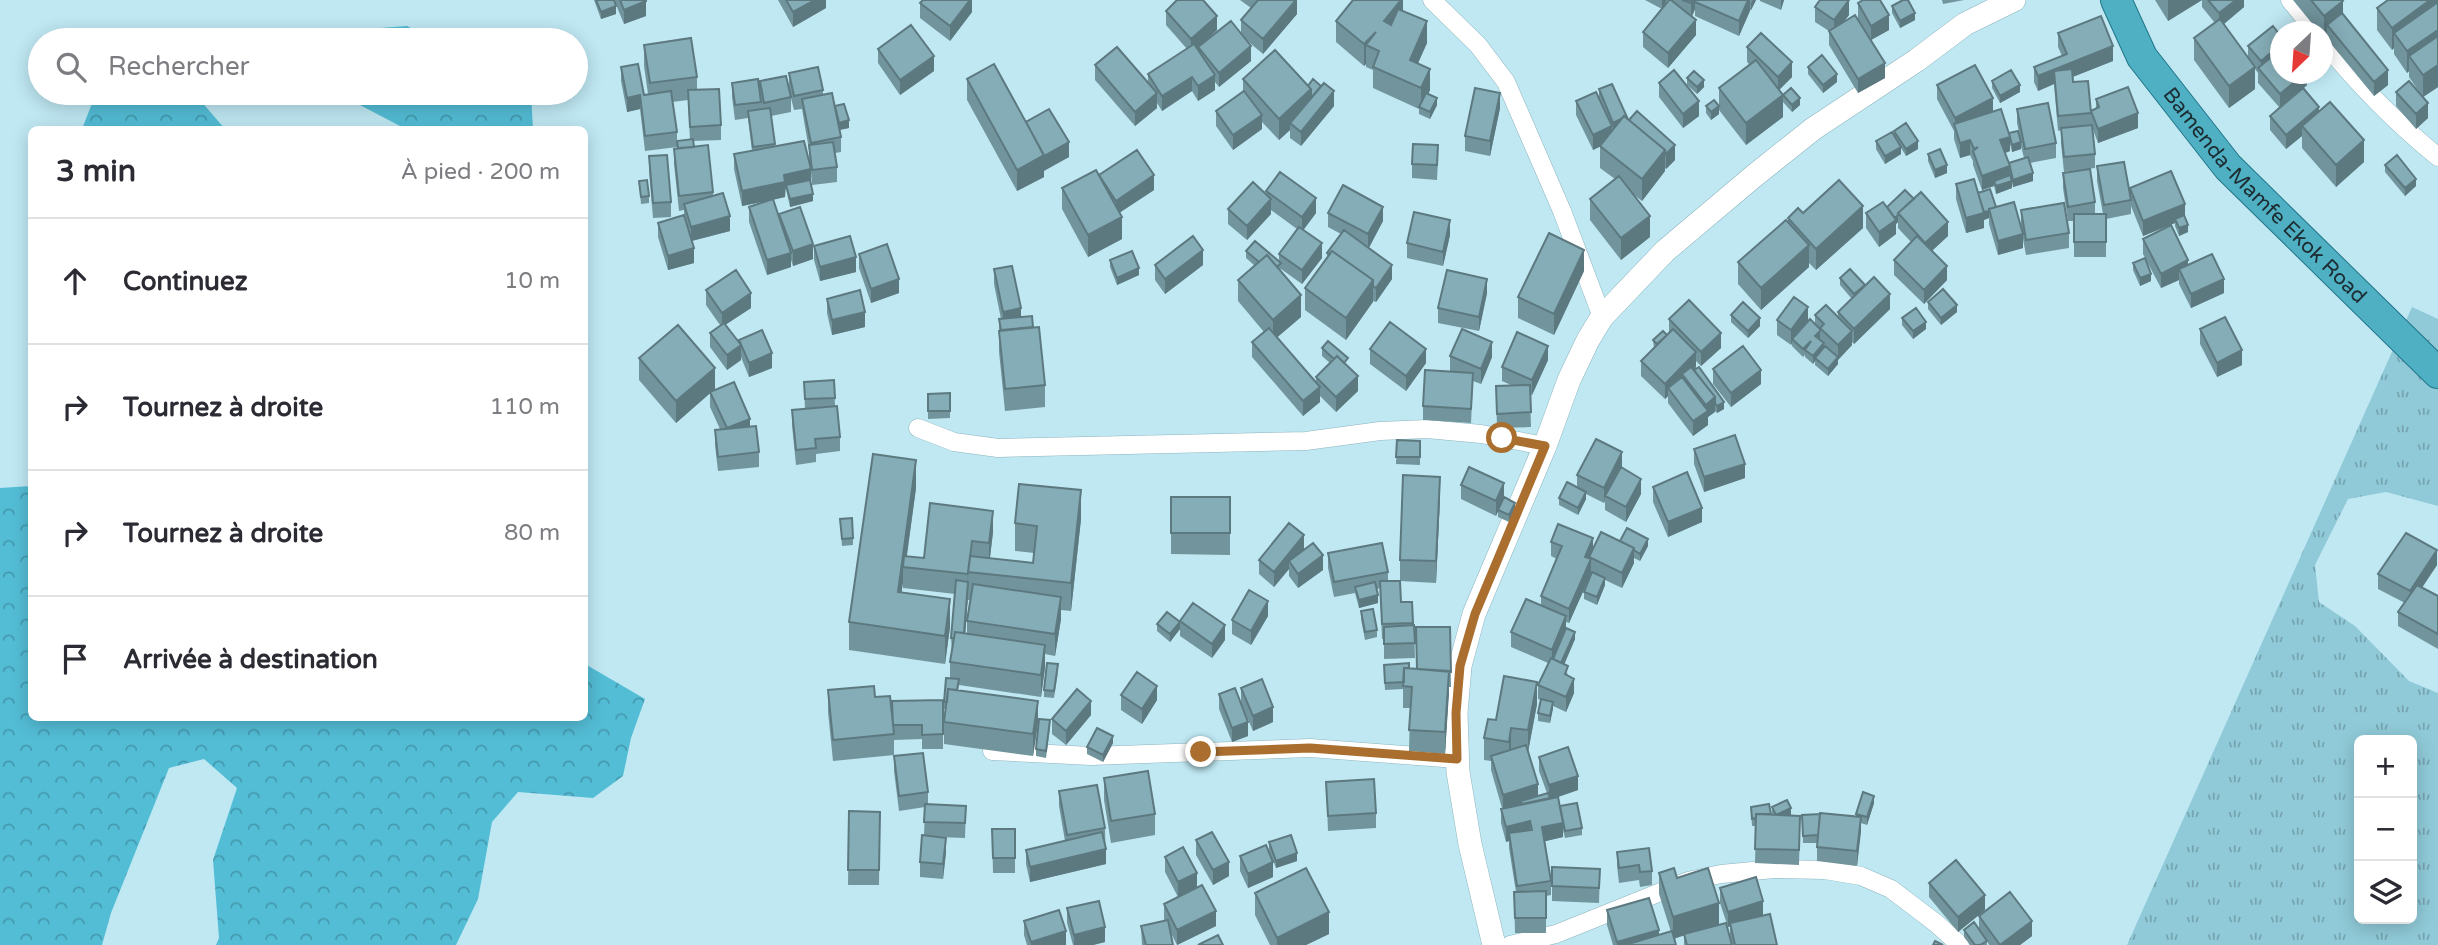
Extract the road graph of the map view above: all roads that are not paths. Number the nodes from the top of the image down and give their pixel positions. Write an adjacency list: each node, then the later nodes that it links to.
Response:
1 (1432, 0): 8 (street)
2 (2014, 0): 8 (street)
3 (2116, 0): 9 (highway, Bamenda-Mamfe Ekok Road)
4 (2290, 0): 5 (street)
5 (2307, 21)
6 (2333, 54): 7 (street)
7 (2438, 157)
8 (1602, 317): 11 (street)
9 (2438, 373)
10 (918, 428): 11 (street)
11 (1545, 446): 13 (street)
12 (992, 751): 13 (street)
13 (1457, 759): 14 (street)
14 (1494, 945)
15 (1510, 945): 16 (street)
16 (1960, 945)

